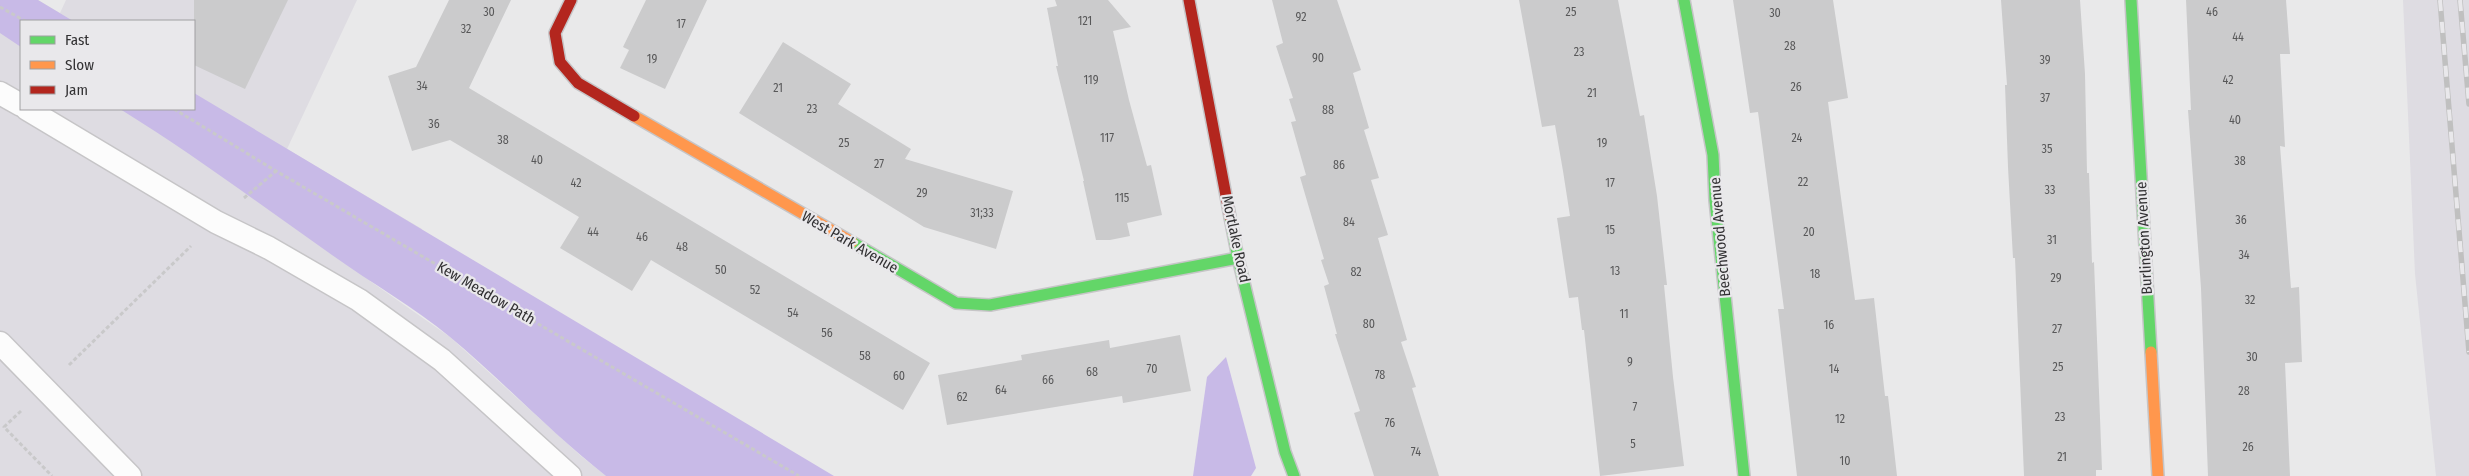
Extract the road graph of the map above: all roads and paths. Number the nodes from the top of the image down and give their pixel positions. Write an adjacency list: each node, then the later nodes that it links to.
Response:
1 (571, 0): 13 (main road, West Park Avenue)
2 (1189, 0): 13 (main road, Mortlake Road)
3 (1684, 0): 21 (main road, Beechwood Avenue)
4 (2130, 0): 22 (main road, Burlington Avenue)
5 (0, 7): 6 (path)
6 (23, 20)
7 (0, 93): 8 (lane)
8 (20, 104)
9 (29, 110): 12 (lane)
10 (176, 110): 11 (path, Kew Meadow Path)
11 (276, 171): 12 (path); 19 (path, Kew Meadow Path)
12 (216, 222): 15 (path); 18 (lane)
13 (1238, 258): 20 (main road, Mortlake Road)
14 (0, 343): 15 (lane)
15 (45, 389): 16 (path); 17 (lane)
16 (52, 476)
17 (130, 476)
18 (570, 476)
19 (798, 476)
20 (1294, 476)
21 (1744, 476)
22 (2158, 476)

